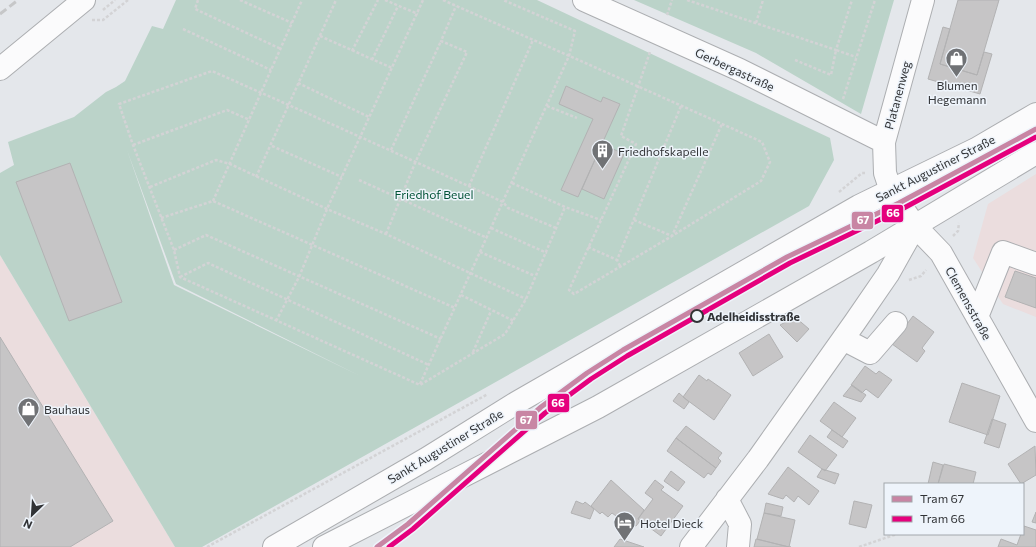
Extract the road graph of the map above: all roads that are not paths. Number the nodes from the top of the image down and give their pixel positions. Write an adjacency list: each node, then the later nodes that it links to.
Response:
1 (584, 0): 6 (main road, Gerbergastraße)
2 (923, 0): 6 (main road, Platanenweg)
3 (88, 10): 4 (main road)
4 (0, 69)
5 (1036, 114): 8 (main road, Sankt Augustiner Straße)
6 (884, 142): 8 (main road, Platanenweg)
7 (1036, 153): 9 (main road)
8 (891, 191): 9 (main road, Clemensstraße); 16 (main road, Sankt Augustiner Straße)
9 (915, 226): 11 (main road, Clemensstraße); 13 (main road); 17 (main road)
10 (1036, 264): 11 (main road)
11 (977, 317): 14 (main road, Clemensstraße)
12 (896, 323): 13 (main road)
13 (843, 339): 15 (main road)
14 (1036, 421)
15 (727, 499): 18 (main road); 19 (main road)
16 (274, 547)
17 (324, 547)
18 (691, 547)
19 (738, 547)

